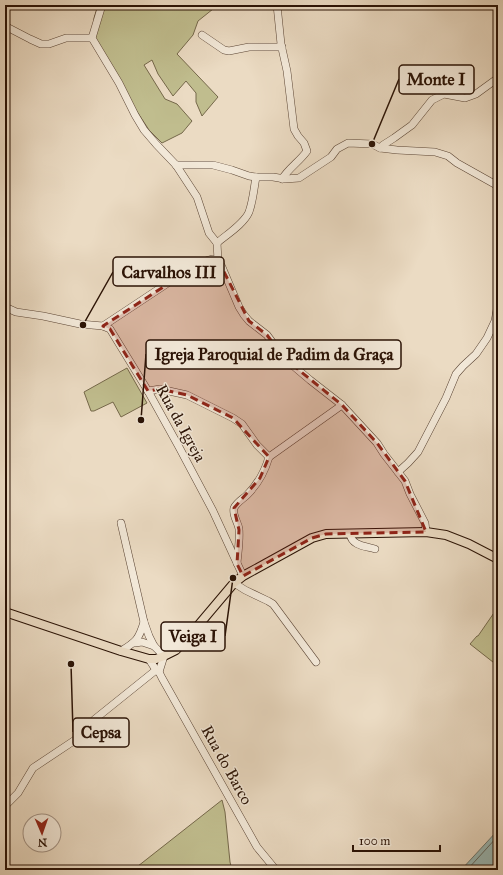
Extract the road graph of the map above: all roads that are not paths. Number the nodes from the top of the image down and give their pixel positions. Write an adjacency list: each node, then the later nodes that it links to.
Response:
1 (102, 5): 5 (street)
2 (277, 5): 6 (street)
3 (5, 26): 5 (street)
4 (202, 35): 6 (street)
5 (92, 38): 9 (street)
6 (282, 46): 11 (street)
7 (498, 78): 8 (street)
8 (380, 148): 11 (street); 12 (street)
9 (176, 165): 10 (street); 13 (street)
10 (256, 177): 11 (street); 13 (street)
11 (282, 179)
12 (498, 186)
13 (216, 243): 14 (street)
14 (218, 260): 17 (street); 19 (street)
15 (498, 304): 21 (street)
16 (5, 307): 17 (street)
17 (103, 326): 18 (street, Rua da Igreja)
18 (148, 391): 20 (street); 27 (street, Rua da Igreja)
19 (342, 405): 20 (street); 21 (street)
20 (269, 457): 27 (street)
21 (398, 472): 23 (street)
22 (121, 523): 31 (street)
23 (426, 532): 24 (main road); 26 (main road)
24 (350, 534): 25 (street); 28 (main road)
25 (375, 549)
26 (498, 559)
27 (237, 564): 28 (street, Rua da Igreja)
28 (243, 576): 29 (main road)
29 (234, 583): 35 (main road); 37 (street)
30 (5, 612): 34 (main road)
31 (144, 622): 32 (street); 33 (street)
32 (134, 643): 33 (street); 34 (street)
33 (154, 646): 35 (street)
34 (121, 652): 36 (main road)
35 (164, 656): 36 (main road); 38 (street)
36 (149, 659): 38 (street, Rua do Barco)
37 (316, 662)
38 (158, 671): 39 (street); 40 (street, Rua do Barco)
39 (5, 806)
40 (276, 870)

